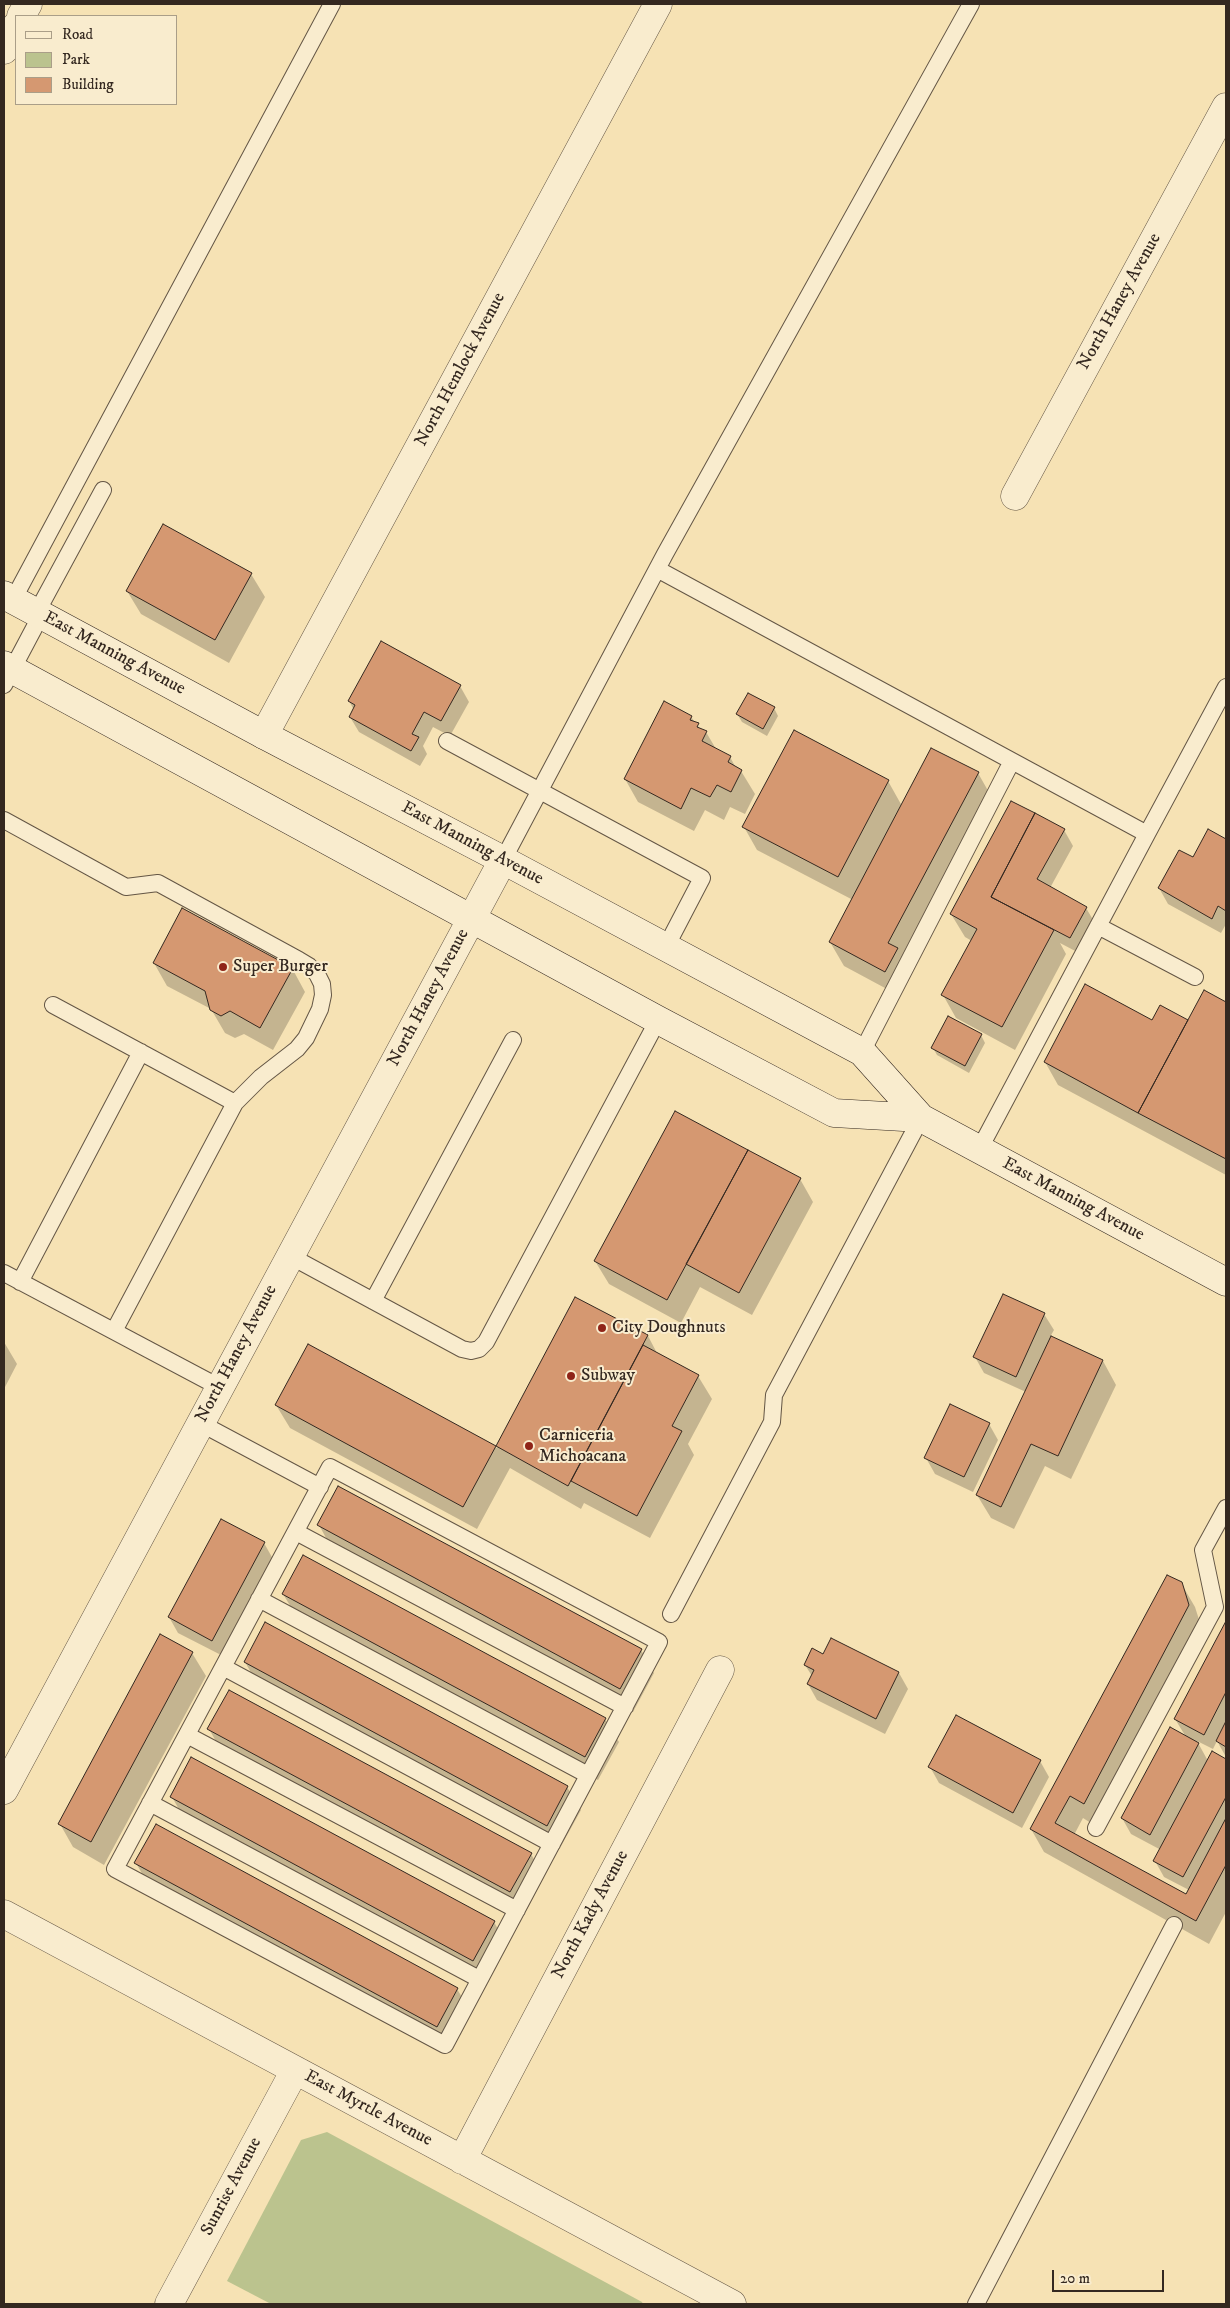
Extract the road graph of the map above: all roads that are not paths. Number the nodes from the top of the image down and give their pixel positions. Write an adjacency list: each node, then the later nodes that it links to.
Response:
1 (28, 4): 5 (street)
2 (332, 4): 12 (lane)
3 (658, 4): 15 (street, North Hemlock Avenue)
4 (971, 4): 11 (lane)
5 (22, 15)
6 (15, 28): 7 (street)
7 (4, 50)
8 (1226, 107): 10 (street, North Haney Avenue)
9 (103, 490): 12 (lane)
10 (1015, 496)
11 (657, 569): 17 (lane); 18 (lane)
12 (24, 606): 13 (lane); 15 (street, East Manning Avenue)
13 (6, 673): 22 (street, East Manning Avenue)
14 (1226, 686): 20 (lane)
15 (264, 735): 21 (street, East Manning Avenue)
16 (446, 741): 18 (lane)
17 (1012, 760): 20 (lane); 30 (lane)
18 (539, 791): 21 (lane); 24 (lane)
19 (4, 820): 31 (lane)
20 (1147, 834): 23 (lane)
21 (503, 860): 22 (street, North Haney Avenue); 24 (street, East Manning Avenue)
22 (472, 919): 27 (street, East Manning Avenue); 34 (street, North Haney Avenue)
23 (1098, 926): 25 (lane); 33 (lane)
24 (666, 947): 30 (street, East Manning Avenue)
25 (1195, 977)
26 (53, 1006): 29 (lane)
27 (658, 1020): 32 (street, East Manning Avenue); 38 (lane)
28 (513, 1040): 38 (lane)
29 (141, 1052): 31 (lane); 36 (lane)
30 (862, 1052): 32 (street, East Manning Avenue)
31 (235, 1103): 39 (lane)
32 (921, 1118): 33 (street, East Manning Avenue); 46 (lane)
33 (979, 1150): 37 (street, East Manning Avenue)
34 (290, 1256): 38 (lane); 40 (street, North Haney Avenue)
35 (4, 1273): 36 (lane)
36 (20, 1282): 39 (lane)
37 (1226, 1282)
38 (374, 1301)
39 (114, 1331): 40 (lane)
40 (219, 1388): 41 (street, North Haney Avenue)
41 (200, 1423): 42 (lane); 52 (street, North Haney Avenue)
42 (320, 1487): 44 (lane); 49 (lane)
43 (1226, 1508): 54 (lane)
44 (296, 1532): 45 (lane); 49 (lane)
45 (259, 1599): 47 (lane); 51 (lane)
46 (671, 1614)
47 (223, 1668): 50 (lane); 55 (lane)
48 (720, 1670): 61 (street, North Kady Avenue)
49 (625, 1707): 51 (lane)
50 (187, 1735): 53 (lane); 56 (lane)
51 (588, 1775): 55 (lane)
52 (4, 1790)
53 (150, 1803): 59 (lane); 59 (lane)
54 (1096, 1828)
55 (552, 1844): 56 (lane)
56 (516, 1910): 59 (lane)
57 (4, 1914): 60 (street, East Myrtle Avenue)
58 (1174, 1925): 64 (lane)
59 (480, 1979)
60 (295, 2070): 61 (street, East Myrtle Avenue); 63 (street, Sunrise Avenue)
61 (462, 2160): 62 (street, East Myrtle Avenue)
62 (721, 2302)
63 (169, 2304)
64 (976, 2304)

